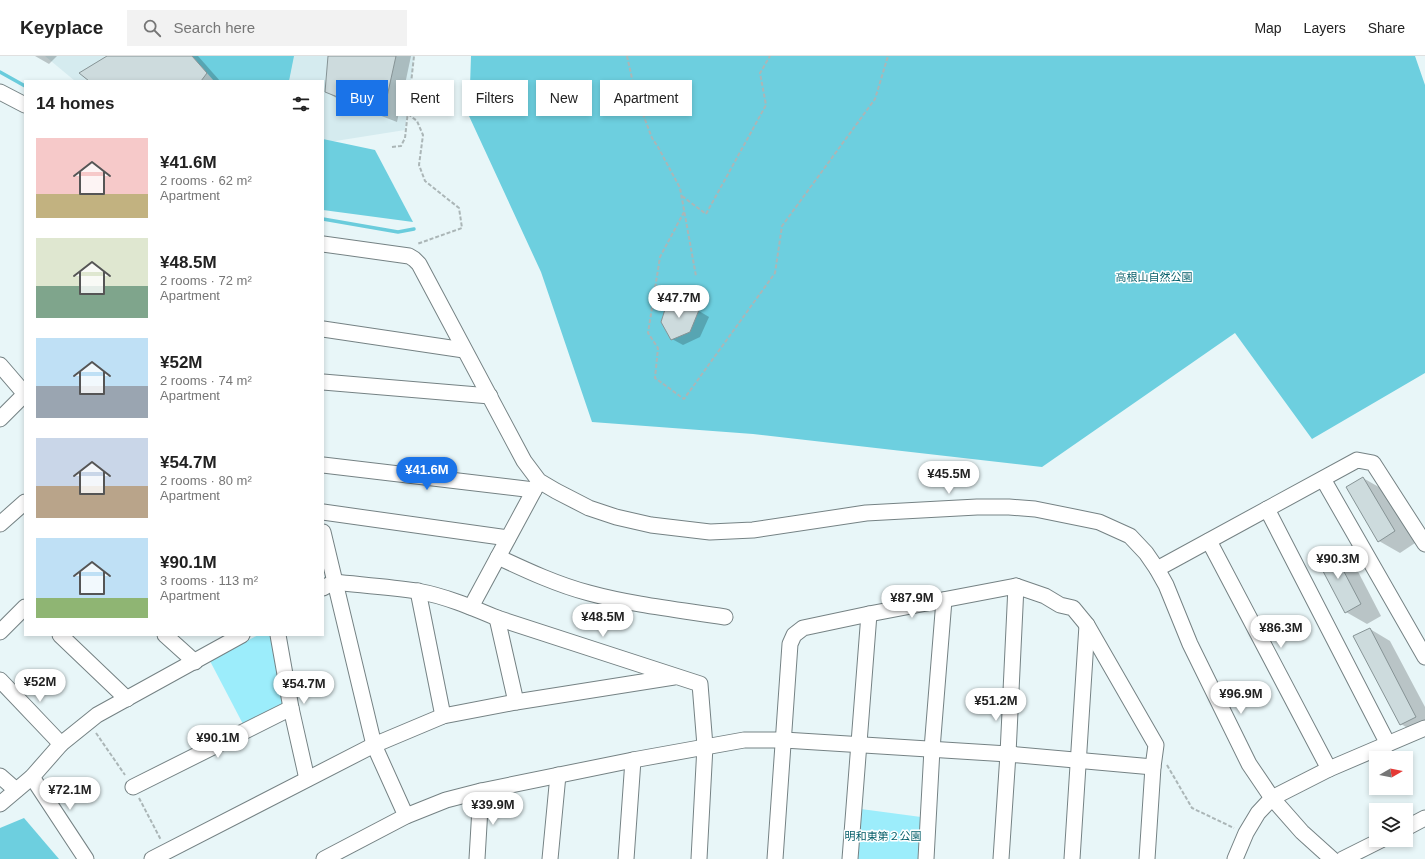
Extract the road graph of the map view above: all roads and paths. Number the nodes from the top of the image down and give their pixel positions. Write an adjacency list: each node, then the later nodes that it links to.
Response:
1 (414, 56): 5 (path)
2 (627, 56): 11 (path)
3 (770, 56): 11 (path)
4 (888, 56): 12 (path)
5 (412, 80)
6 (0, 92): 7 (street)
7 (24, 104)
8 (408, 116): 10 (path)
9 (411, 116): 14 (path)
10 (392, 147)
11 (681, 196): 12 (path)
12 (684, 212): 15 (path)
13 (324, 244): 14 (street)
14 (409, 256): 17 (street)
15 (696, 276)
16 (324, 328): 17 (street)
17 (464, 350): 22 (street)
18 (0, 365): 20 (street)
19 (324, 382): 22 (street)
20 (24, 393)
21 (24, 395): 23 (street)
22 (490, 396): 26 (street)
23 (0, 419)
24 (324, 465): 26 (street)
25 (1323, 479): 28 (street); 34 (street); 52 (street)
26 (536, 485): 31 (street); 36 (street)
27 (24, 503): 30 (street)
28 (1267, 509): 32 (street); 64 (street)
29 (324, 512): 31 (street)
30 (0, 524)
31 (508, 538): 35 (street)
32 (1209, 540): 36 (street); 72 (street)
33 (324, 541): 37 (street)
34 (1425, 544)
35 (498, 557): 41 (street); 44 (street)
36 (1157, 569): 80 (street)
37 (329, 585): 39 (street); 65 (street)
38 (1016, 586): 40 (street); 46 (street); 68 (street)
39 (418, 592): 41 (street); 59 (street)
40 (944, 600): 43 (street); 67 (street)
41 (471, 607): 45 (street)
42 (24, 608): 47 (street)
43 (869, 614): 61 (street); 63 (street)
44 (725, 617)
45 (497, 618): 54 (street); 57 (street)
46 (1087, 625): 70 (street); 71 (street)
47 (0, 632)
48 (61, 636): 56 (street)
49 (166, 636): 53 (street)
50 (240, 636): 53 (street)
51 (278, 636): 58 (street)
52 (1425, 657)
53 (195, 662): 56 (street)
54 (677, 677): 57 (street); 66 (street)
55 (0, 680): 62 (street)
56 (127, 699): 62 (street)
57 (516, 702): 59 (street)
58 (291, 708): 76 (street); 77 (street)
59 (443, 716): 65 (street)
60 (1425, 728): 64 (street)
61 (784, 740): 63 (street); 66 (street); 94 (street)
62 (61, 744): 75 (street)
63 (858, 744): 67 (street); 95 (street)
64 (1388, 744): 72 (street)
65 (374, 745): 76 (street); 82 (street)
66 (705, 746): 69 (street); 93 (street)
67 (932, 750): 68 (street); 96 (street)
68 (1008, 754): 70 (street); 97 (street)
69 (633, 760): 73 (street); 92 (street)
70 (1077, 761): 71 (street); 98 (street)
71 (1160, 766): 85 (path); 99 (street)
72 (1329, 769): 80 (street)
73 (558, 775): 79 (street); 91 (street)
74 (0, 776): 78 (street)
75 (32, 777): 78 (street); 87 (street)
76 (307, 779): 88 (street)
77 (133, 787)
78 (16, 790): 81 (street)
79 (481, 791): 82 (street); 90 (street)
80 (1272, 798): 85 (street); 101 (street)
81 (0, 804)
82 (406, 816): 89 (street)
83 (1425, 818): 84 (street)
84 (1413, 824)
85 (1246, 833): 100 (street)
86 (1369, 846): 102 (street)
87 (86, 859)
88 (152, 859)
89 (324, 859)
90 (477, 859)
91 (550, 859)
92 (626, 859)
93 (699, 859)
94 (775, 859)
95 (850, 859)
96 (926, 859)
97 (1001, 859)
98 (1072, 859)
99 (1147, 859)
100 (1235, 859)
101 (1332, 859)
102 (1343, 859)

